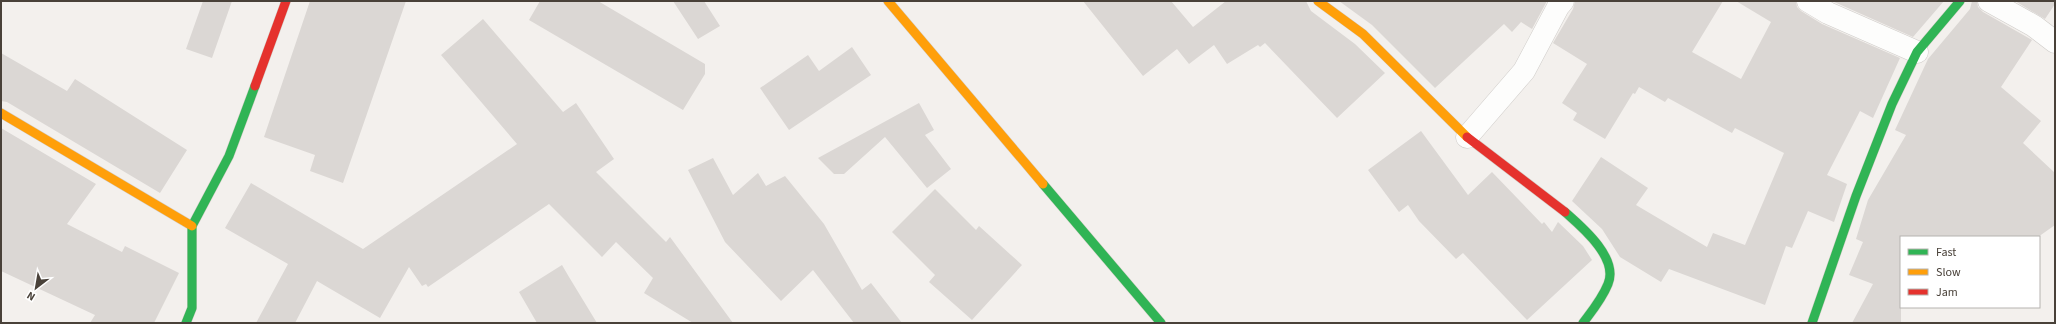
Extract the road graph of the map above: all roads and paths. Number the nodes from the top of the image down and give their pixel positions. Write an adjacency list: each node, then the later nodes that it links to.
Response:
1 (286, 1): 12 (street)
2 (888, 1): 14 (street)
3 (1318, 1): 11 (street)
4 (1562, 1): 11 (street)
5 (1808, 1): 9 (street)
6 (1960, 1): 9 (street)
7 (1989, 1): 8 (street)
8 (2055, 42)
9 (1917, 52): 16 (street)
10 (1, 113): 12 (street)
11 (1467, 137): 15 (street)
12 (192, 226): 13 (street)
13 (186, 323)
14 (1161, 323)
15 (1584, 323)
16 (1812, 323)

